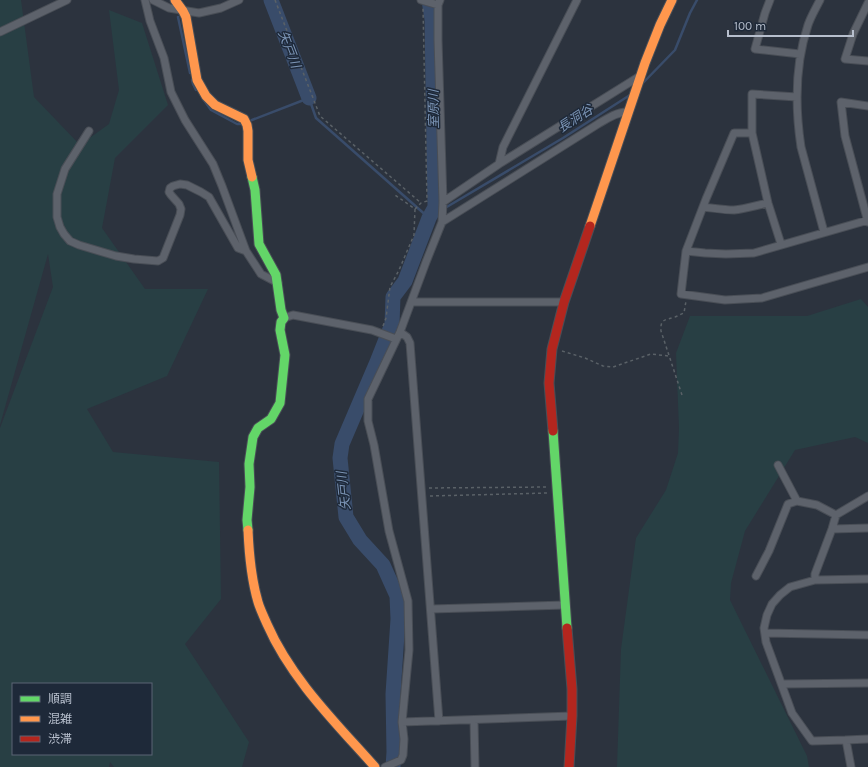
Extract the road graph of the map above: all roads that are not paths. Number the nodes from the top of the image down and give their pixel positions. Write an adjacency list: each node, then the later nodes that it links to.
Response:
1 (67, 0): 14 (street)
2 (146, 0): 31 (street)
3 (153, 0): 13 (street)
4 (175, 0): 13 (street)
5 (239, 0): 13 (street)
6 (422, 0): 11 (street)
7 (577, 0): 23 (street)
8 (672, 0): 17 (street)
9 (770, 0): 15 (street)
10 (820, 0): 15 (street)
11 (439, 3): 24 (street)
12 (868, 3): 16 (street)
13 (183, 11): 34 (street)
14 (0, 32)
15 (800, 54): 18 (street)
16 (868, 61)
17 (640, 76): 20 (street); 23 (street)
18 (796, 97): 22 (street); 29 (street)
19 (868, 106): 28 (street)
20 (628, 112): 27 (street); 36 (street)
21 (89, 130): 31 (street)
22 (752, 133): 25 (street); 26 (street)
23 (500, 164): 24 (street)
24 (443, 202): 27 (street)
25 (768, 203): 26 (street); 30 (street)
26 (703, 207): 32 (street)
27 (443, 219): 35 (street)
28 (868, 221): 29 (street)
29 (824, 232): 30 (street)
30 (781, 244): 32 (street)
31 (246, 251): 34 (street)
32 (686, 251): 33 (street)
33 (868, 267)
34 (278, 283): 37 (street)
35 (412, 302): 36 (street); 38 (street)
36 (564, 302): 49 (street)
37 (284, 318): 39 (street); 61 (street)
38 (400, 332): 39 (street); 50 (street)
39 (396, 339): 58 (street)
40 (778, 465): 42 (street)
41 (868, 496): 43 (street)
42 (797, 500): 43 (street); 46 (street)
43 (836, 515): 45 (street)
44 (868, 528): 45 (street)
45 (832, 529): 48 (street)
46 (756, 576)
47 (868, 578): 48 (street)
48 (815, 580): 51 (street)
49 (565, 605): 50 (street); 55 (street)
50 (431, 609): 57 (street)
51 (765, 634): 52 (street); 54 (street)
52 (868, 635)
53 (868, 683): 54 (street)
54 (782, 684): 60 (street)
55 (572, 716): 56 (street); 64 (street)
56 (474, 720): 57 (street); 63 (street)
57 (439, 721): 58 (street)
58 (402, 722): 62 (street)
59 (868, 739): 60 (street)
60 (846, 740): 65 (street)
61 (375, 767)
62 (385, 767)
63 (475, 767)
64 (569, 767)
65 (851, 767)

